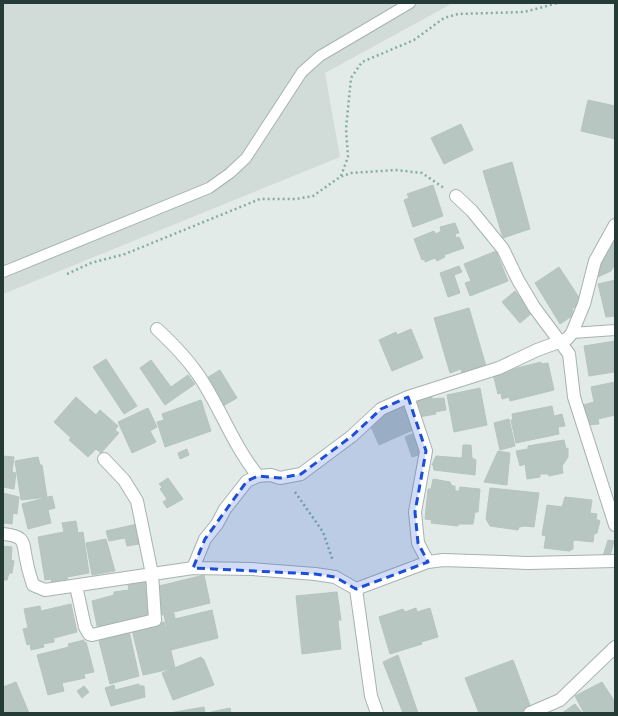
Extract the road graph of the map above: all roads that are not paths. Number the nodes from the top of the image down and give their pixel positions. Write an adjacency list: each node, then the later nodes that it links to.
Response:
1 (410, 3): 4 (lane)
2 (456, 196): 8 (street)
3 (615, 225): 7 (street)
4 (3, 272)
5 (157, 329): 11 (street)
6 (615, 330): 7 (lane)
7 (572, 333): 8 (street)
8 (562, 342): 9 (street); 12 (street)
9 (408, 398): 11 (street); 15 (street)
10 (104, 459): 17 (street)
11 (258, 476): 16 (street)
12 (615, 525)
13 (3, 534): 18 (street)
14 (615, 561): 15 (street)
15 (428, 562): 19 (street)
16 (193, 568): 17 (street); 19 (street)
17 (152, 574): 18 (street); 18 (street)
18 (76, 586)
19 (356, 589): 21 (street)
20 (615, 647): 22 (street)
21 (377, 713)
22 (530, 713)

